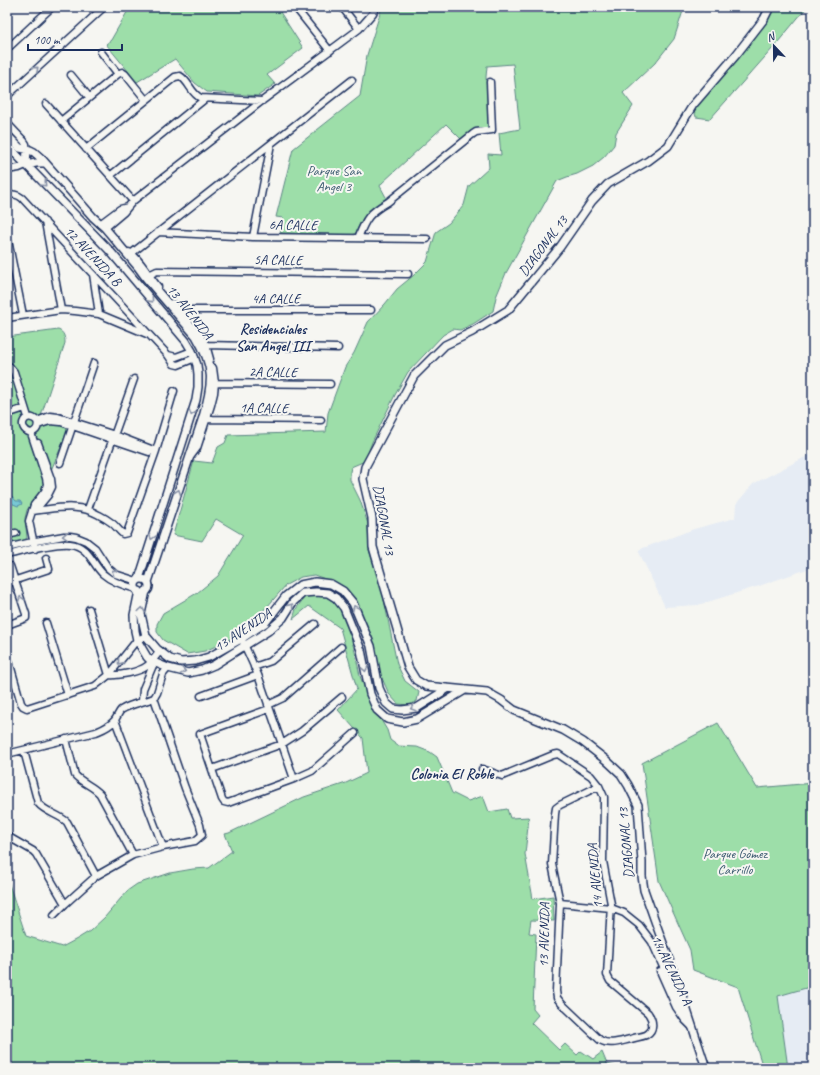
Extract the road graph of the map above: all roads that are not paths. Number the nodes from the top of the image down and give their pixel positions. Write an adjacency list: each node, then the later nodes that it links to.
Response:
1 (52, 7): 8 (street)
2 (104, 7): 15 (street, one-way to 2)
3 (342, 7): 7 (street)
4 (376, 7): 7 (street)
5 (770, 7): 114 (street, DIAGONAL 13)
6 (295, 8): 9 (street)
7 (359, 29): 9 (street)
8 (7, 49)
9 (330, 51): 19 (street)
10 (101, 52): 12 (street)
11 (71, 74): 16 (street)
12 (118, 74): 16 (street); 18 (street)
13 (352, 80): 24 (street)
14 (490, 82): 41 (street)
15 (7, 96)
16 (89, 97): 21 (street)
17 (205, 99): 18 (street); 19 (street); 31 (street)
18 (146, 100): 26 (street)
19 (262, 101): 33 (street)
20 (46, 104): 21 (street)
21 (61, 121): 26 (street)
22 (7, 123): 27 (street)
23 (7, 135): 27 (street, 13 AVENIDA)
24 (271, 144): 38 (street); 39 (street)
25 (7, 145): 29 (street, 13 AVENIDA)
26 (86, 149): 31 (street)
27 (27, 150): 28 (street, 13 AVENIDA); 29 (street)
28 (45, 163): 29 (street); 34 (street, 13 AVENIDA)
29 (26, 165): 30 (street); 36 (street, 13 AVENIDA, one-way to 36)
30 (7, 170)
31 (110, 176): 33 (street)
32 (7, 195): 35 (street, 12 AVENIDA B)
33 (133, 201): 37 (street)
34 (93, 217): 36 (street); 37 (street, 13 AVENIDA)
35 (45, 222): 46 (street, 12 AVENIDA B); 50 (street)
36 (85, 225): 44 (street, 13 AVENIDA)
37 (103, 226): 43 (street, 13 AVENIDA)
38 (158, 232): 39 (street, 6A CALLE); 45 (street)
39 (253, 237): 41 (street, 6A CALLE)
40 (7, 238): 54 (street)
41 (358, 238): 42 (street, 6A CALLE)
42 (428, 239)
43 (120, 246): 44 (street); 45 (street); 48 (street, 13 AVENIDA)
44 (110, 251): 49 (street, 13 AVENIDA)
45 (132, 253): 48 (street)
46 (93, 274): 52 (street); 56 (street, 12 AVENIDA B)
47 (408, 274): 48 (street, 5A CALLE)
48 (147, 277): 49 (street); 53 (street); 78 (street, 13 AVENIDA)
49 (138, 284): 59 (street, 13 AVENIDA, one-way to 59)
50 (61, 310): 52 (street); 54 (street)
51 (371, 310): 53 (street, 4A CALLE)
52 (99, 314): 56 (street)
53 (182, 314): 57 (street)
54 (23, 315): 55 (street)
55 (7, 318)
56 (149, 334): 60 (street, 12 AVENIDA B)
57 (206, 346): 58 (street); 65 (street)
58 (338, 348)
59 (192, 351): 60 (street); 61 (street, 13 AVENIDA)
60 (168, 355): 61 (street, 12 AVENIDA B)
61 (195, 358): 90 (street, 13 AVENIDA, one-way to 90)
62 (94, 363): 74 (street)
63 (7, 365): 68 (street)
64 (134, 379): 76 (street)
65 (215, 383): 66 (street, 2A CALLE); 71 (street)
66 (330, 384)
67 (174, 391): 77 (street)
68 (25, 408): 69 (street); 70 (street)
69 (7, 414)
70 (28, 417): 73 (street); 75 (street)
71 (207, 419): 72 (street, 1A CALLE); 78 (street)
72 (321, 420)
73 (38, 423): 74 (street); 75 (street)
74 (74, 424): 76 (street); 79 (street)
75 (33, 432): 81 (street)
76 (114, 437): 77 (street); 80 (street)
77 (155, 452): 80 (street)
78 (190, 457): 92 (street, 13 AVENIDA, one-way to 78)
79 (60, 463)
80 (88, 509): 81 (street)
81 (32, 511): 84 (street)
82 (16, 533): 83 (street)
83 (7, 535)
84 (34, 541): 85 (street); 86 (street); 90 (street, one-way to 84)
85 (7, 548)
86 (35, 549): 87 (street); 94 (street)
87 (7, 555)
88 (46, 558): 91 (street)
89 (10, 566): 91 (street)
90 (138, 580): 92 (street); 94 (street)
91 (15, 581): 93 (street); 99 (street, one-way to 91)
92 (148, 582): 95 (street)
93 (7, 583)
94 (137, 590): 95 (street); 102 (street)
95 (146, 591): 100 (street, 13 AVENIDA, one-way to 95)
96 (89, 609): 112 (street)
97 (46, 623): 116 (street)
98 (315, 624): 110 (street)
99 (7, 625)
100 (146, 636): 102 (street); 106 (street, 13 AVENIDA)
101 (241, 639): 103 (street); 105 (street, 13 AVENIDA); 114 (street, 13 AVENIDA, one-way to 101)
102 (138, 640): 109 (street); 112 (street, one-way to 112)
103 (246, 646): 108 (street, 13 AVENIDA); 110 (street); 115 (street, 13 AVENIDA, one-way to 115)
104 (341, 647): 121 (street)
105 (226, 648): 106 (street, 13 AVENIDA); 108 (street)
106 (160, 651): 109 (street)
107 (7, 654): 116 (street)
108 (231, 654): 111 (street, 13 AVENIDA, one-way to 108)
109 (152, 662): 111 (street, 13 AVENIDA); 112 (street); 120 (street)
110 (254, 667): 113 (street)
111 (168, 668): 119 (street)
112 (109, 675): 116 (street)
113 (258, 675): 117 (street); 121 (street)
114 (447, 689): 115 (street, DIAGONAL 13)
115 (465, 690): 142 (street, DIAGONAL 13)
116 (68, 695)
117 (201, 696)
118 (342, 697): 125 (street)
119 (154, 698): 120 (street); 134 (street)
120 (142, 702): 122 (street)
121 (269, 707): 125 (street); 129 (street)
122 (115, 720): 124 (street); 134 (street)
123 (354, 733): 131 (street)
124 (66, 739): 127 (street); 135 (street)
125 (282, 744): 129 (street); 131 (street)
126 (7, 747): 128 (street)
127 (24, 751): 128 (street); 136 (street)
128 (8, 754)
129 (212, 769): 131 (street)
130 (482, 769): 132 (street)
131 (294, 779)
132 (599, 786): 137 (street, 13 AVENIDA); 139 (street, 14 AVENIDA)
133 (7, 836): 138 (street)
134 (163, 847): 135 (street)
135 (133, 855): 136 (street)
136 (96, 876): 138 (street)
137 (560, 903): 139 (street, 14 AVENIDA A); 141 (street, 13 AVENIDA)
138 (65, 904): 140 (street)
139 (611, 908): 141 (street, 14 AVENIDA); 142 (street, 14 AVENIDA A)
140 (54, 915)
141 (652, 1022)
142 (692, 1024): 143 (street, DIAGONAL 13)
143 (706, 1068)

